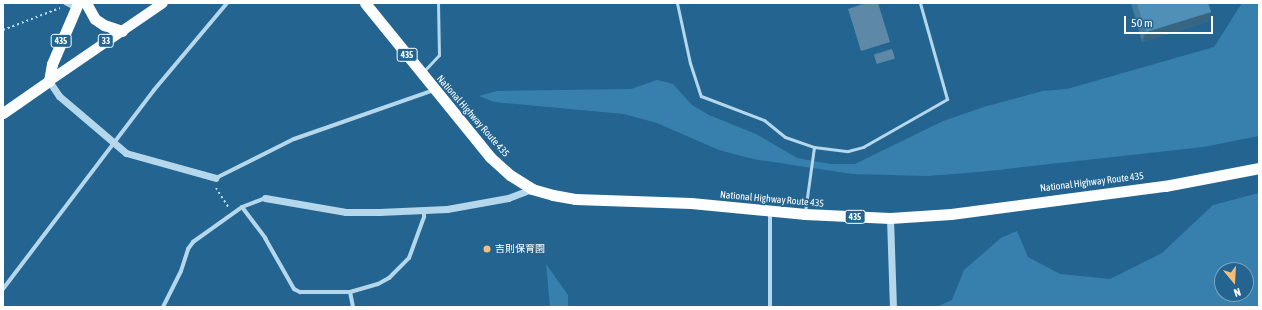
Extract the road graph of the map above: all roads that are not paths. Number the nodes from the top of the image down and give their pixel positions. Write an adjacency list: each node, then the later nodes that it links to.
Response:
1 (86, 3): 9 (highway)
2 (163, 3): 9 (main road, 33)
3 (227, 3): 14 (street)
4 (365, 3): 10 (highway, National Highway Route 435 / 435)
5 (438, 3): 10 (lane)
6 (677, 3): 15 (lane)
7 (920, 3): 15 (lane)
8 (71, 5): 11 (highway, 435)
9 (122, 31): 11 (main road, 33)
10 (422, 73): 12 (highway, National Highway Route 435 / 435)
11 (49, 81): 13 (highway); 14 (street)
12 (434, 90): 17 (street); 18 (highway, National Highway Route 435 / 435)
13 (3, 113)
14 (113, 143): 17 (street); 25 (street)
15 (814, 146): 23 (lane)
16 (1259, 168): 24 (highway, National Highway Route 435 / 435)
17 (216, 178)
18 (532, 188): 21 (street); 22 (highway, National Highway Route 435 / 435)
19 (265, 198): 20 (street); 21 (street)
20 (242, 207): 26 (street); 27 (street)
21 (424, 210): 26 (street)
22 (770, 211): 23 (highway, National Highway Route 435 / 435); 29 (street)
23 (805, 214): 24 (highway, National Highway Route 435 / 435)
24 (890, 218): 30 (street)
25 (3, 289)
26 (350, 292): 28 (street)
27 (163, 307)
28 (353, 307)
29 (770, 307)
30 (893, 307)

